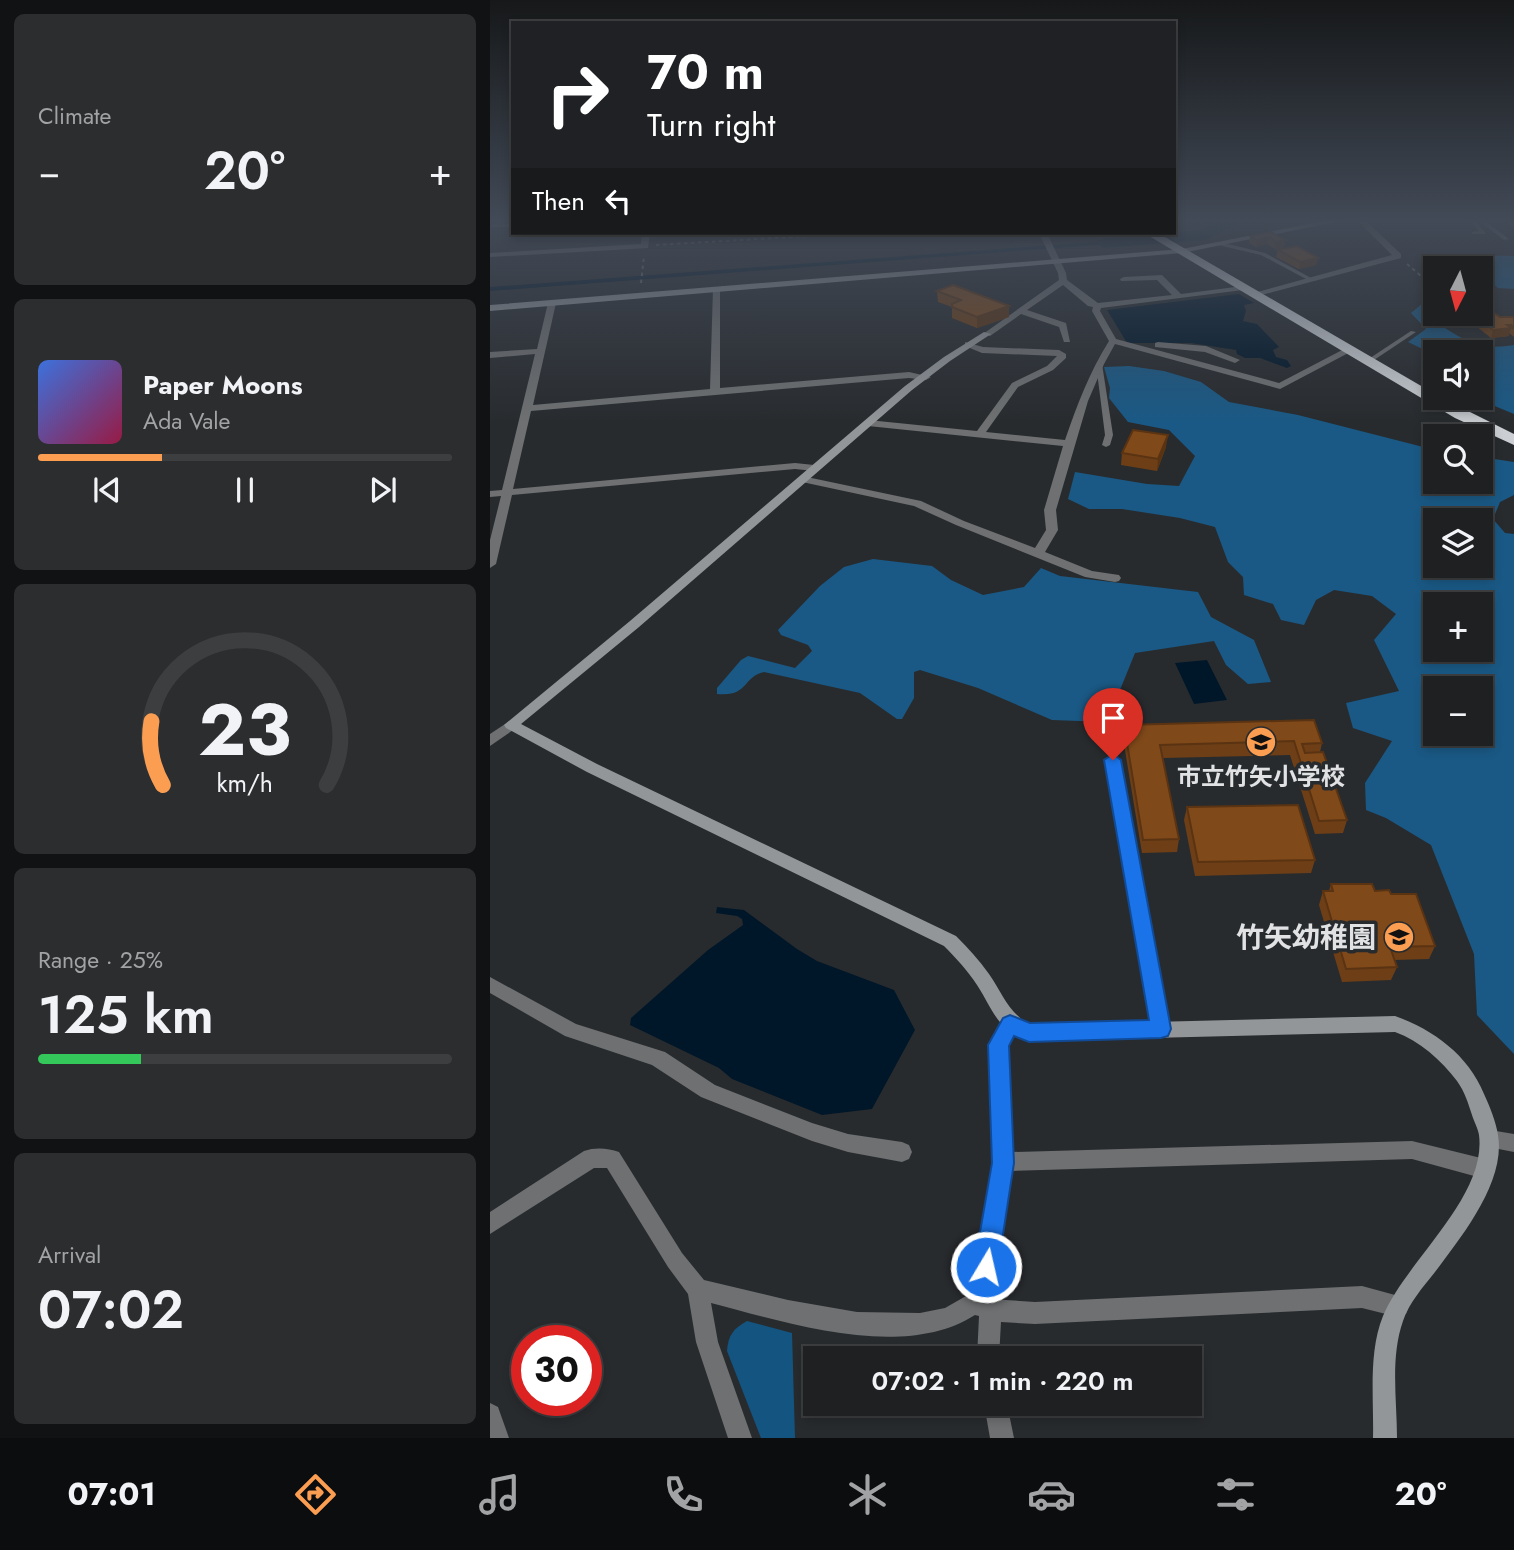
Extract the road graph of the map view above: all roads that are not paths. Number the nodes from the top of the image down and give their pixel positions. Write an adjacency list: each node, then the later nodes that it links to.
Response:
1 (738, 288): 7 (street)
2 (1053, 288): 13 (street)
3 (1072, 288): 11 (street)
4 (1171, 288): 9 (street)
5 (1243, 288): 8 (highway)
6 (1263, 288): 8 (street)
7 (716, 290): 10 (street); 25 (street)
8 (1248, 291): 9 (street); 18 (highway)
9 (1179, 297): 11 (street)
10 (552, 303): 12 (street); 19 (street)
11 (1098, 306): 16 (street)
12 (490, 308)
13 (1021, 311): 15 (street); 17 (street)
14 (1413, 332): 22 (lane)
15 (1067, 340)
16 (1117, 342): 18 (street); 21 (street); 23 (street)
17 (968, 344): 24 (street); 28 (street)
18 (1349, 350): 22 (highway)
19 (542, 351): 20 (street); 26 (street)
20 (490, 355)
21 (1235, 360)
22 (1369, 361): 29 (highway)
23 (1099, 364): 30 (street); 31 (lane)
24 (926, 377): 25 (street); 27 (street)
25 (715, 391): 26 (street)
26 (529, 408): 34 (street)
27 (868, 423): 28 (street); 32 (street)
28 (980, 434): 30 (street)
29 (1514, 440)
30 (1069, 444): 36 (street)
31 (1106, 445)
32 (814, 468): 33 (street); 34 (street)
33 (802, 479): 36 (street); 39 (street)
34 (508, 493): 35 (street); 37 (street)
35 (490, 494)
36 (1038, 553): 38 (street)
37 (490, 564)
38 (1115, 578)
39 (511, 726): 40 (street); 43 (street)
40 (490, 741)
41 (1113, 760): 44 (lane)
42 (490, 984): 47 (street)
43 (1010, 1024): 44 (street); 48 (street)
44 (1161, 1029): 45 (street)
45 (1490, 1139): 46 (street); 49 (street)
46 (1514, 1143)
47 (902, 1152)
48 (1003, 1163): 49 (street); 53 (street)
49 (1485, 1169): 52 (street)
50 (490, 1224): 51 (street)
51 (698, 1289): 53 (street); 58 (street)
52 (1398, 1306): 53 (street); 60 (street)
53 (982, 1307): 54 (street)
54 (987, 1346)
55 (490, 1415): 57 (street)
56 (998, 1416): 59 (street)
57 (497, 1438)
58 (740, 1438)
59 (1002, 1438)
60 (1385, 1438)

